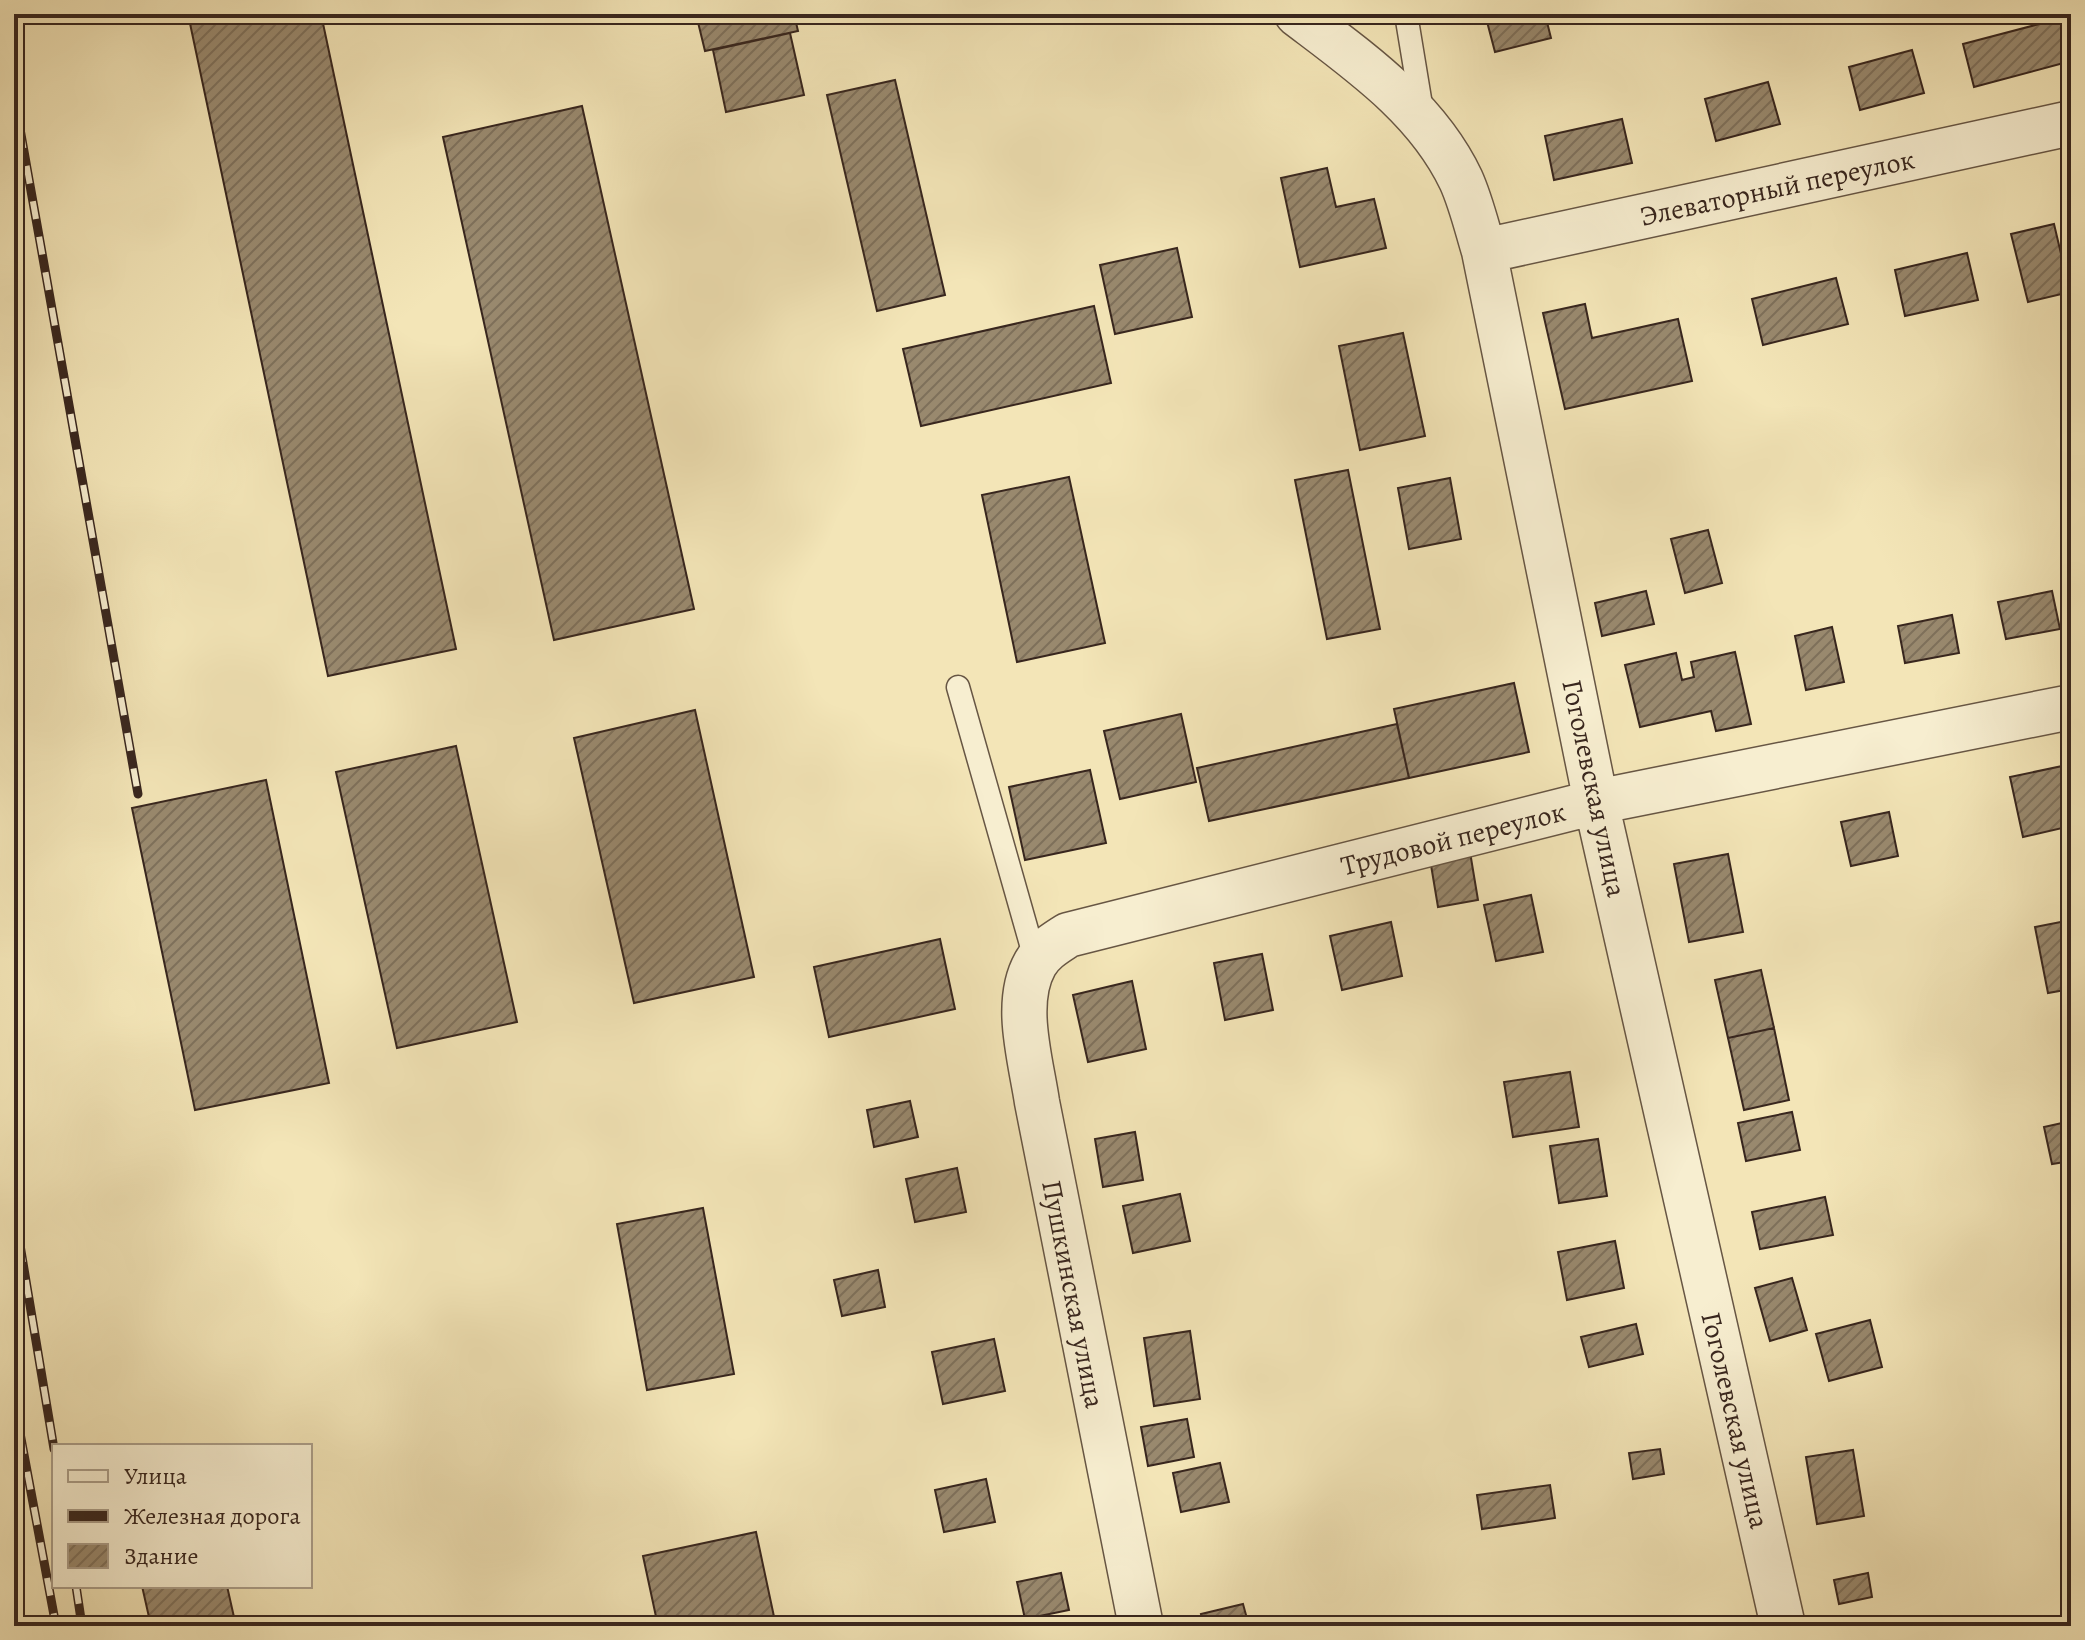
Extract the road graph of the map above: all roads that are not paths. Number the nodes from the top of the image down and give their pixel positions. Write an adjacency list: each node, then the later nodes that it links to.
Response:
1 (1297, 14): 3 (street, Гоголевская улица)
2 (1406, 14): 3 (lane)
3 (1423, 120): 5 (street, Гоголевская улица)
4 (2071, 123): 5 (street, Элеваторный переулок)
5 (1484, 251): 8 (street, Гоголевская улица)
6 (958, 687): 9 (lane)
7 (2071, 707): 8 (street, Трудовой переулок)
8 (1596, 802): 9 (street, Трудовой переулок); 11 (street, Гоголевская улица)
9 (1036, 962): 10 (street, Пушкинская улица)
10 (1141, 1626)
11 (1783, 1626)

